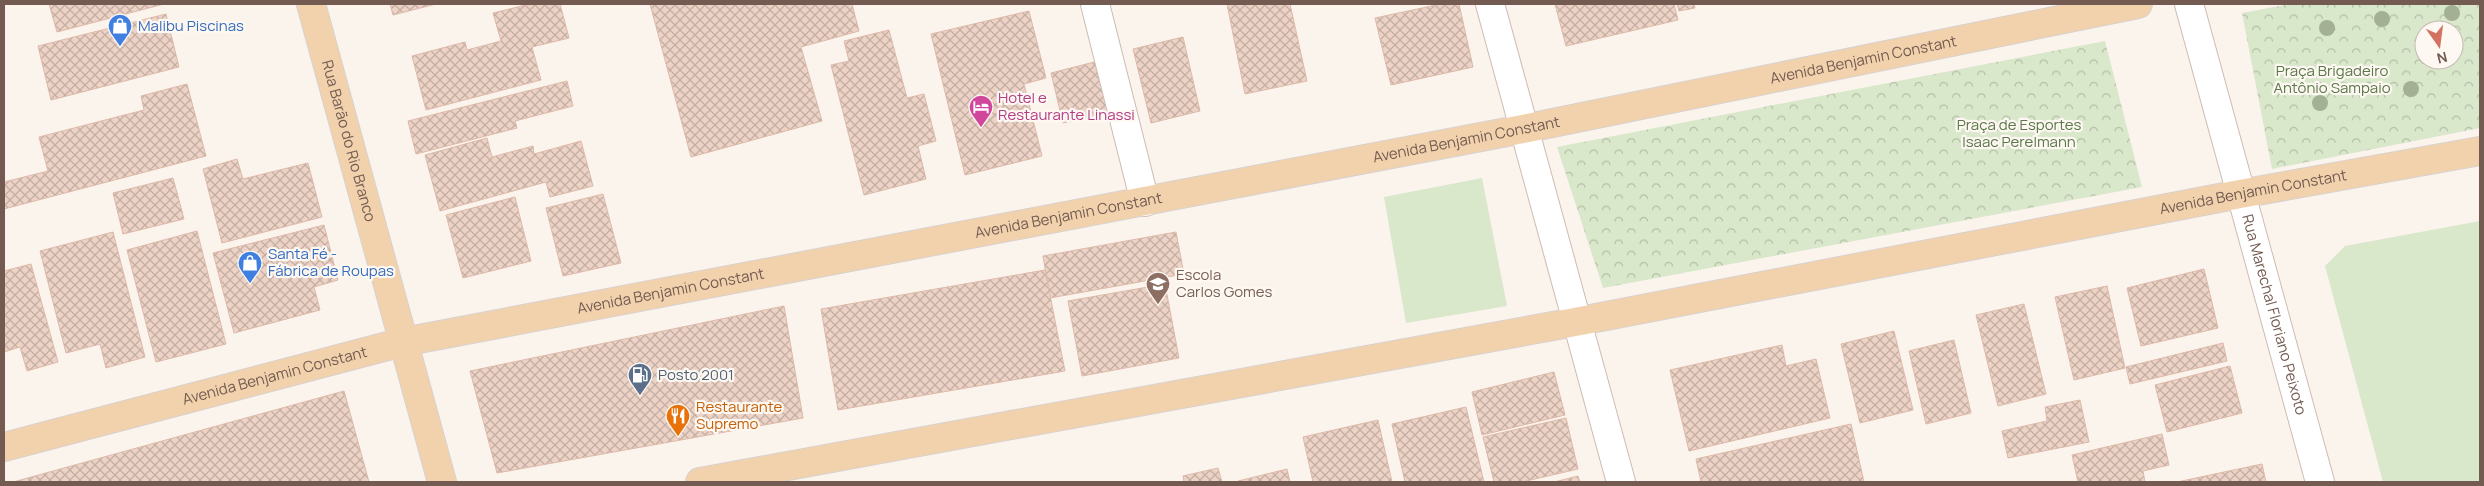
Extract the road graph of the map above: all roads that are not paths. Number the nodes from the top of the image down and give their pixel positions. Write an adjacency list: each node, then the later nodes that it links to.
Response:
1 (312, 4): 11 (main road, Rua Barão do Rio Branco)
2 (1095, 4): 9 (street)
3 (1490, 4): 6 (street)
4 (2138, 4): 6 (main road, Avenida Benjamin Constant)
5 (2189, 4): 8 (street, Rua Marechal Floriano Peixoto)
6 (1523, 129): 9 (main road, Avenida Benjamin Constant); 10 (street)
7 (2480, 151): 8 (main road, Avenida Benjamin Constant)
8 (2240, 194): 10 (main road, Avenida Benjamin Constant); 16 (street, Rua Marechal Floriano Peixoto)
9 (1145, 202): 11 (main road, Avenida Benjamin Constant)
10 (1575, 322): 14 (main road, Avenida Benjamin Constant); 15 (street)
11 (403, 342): 12 (main road, Avenida Benjamin Constant); 13 (main road, Rua Barão do Rio Branco)
12 (4, 447)
13 (442, 482)
14 (700, 482)
15 (1621, 482)
16 (2320, 482)

